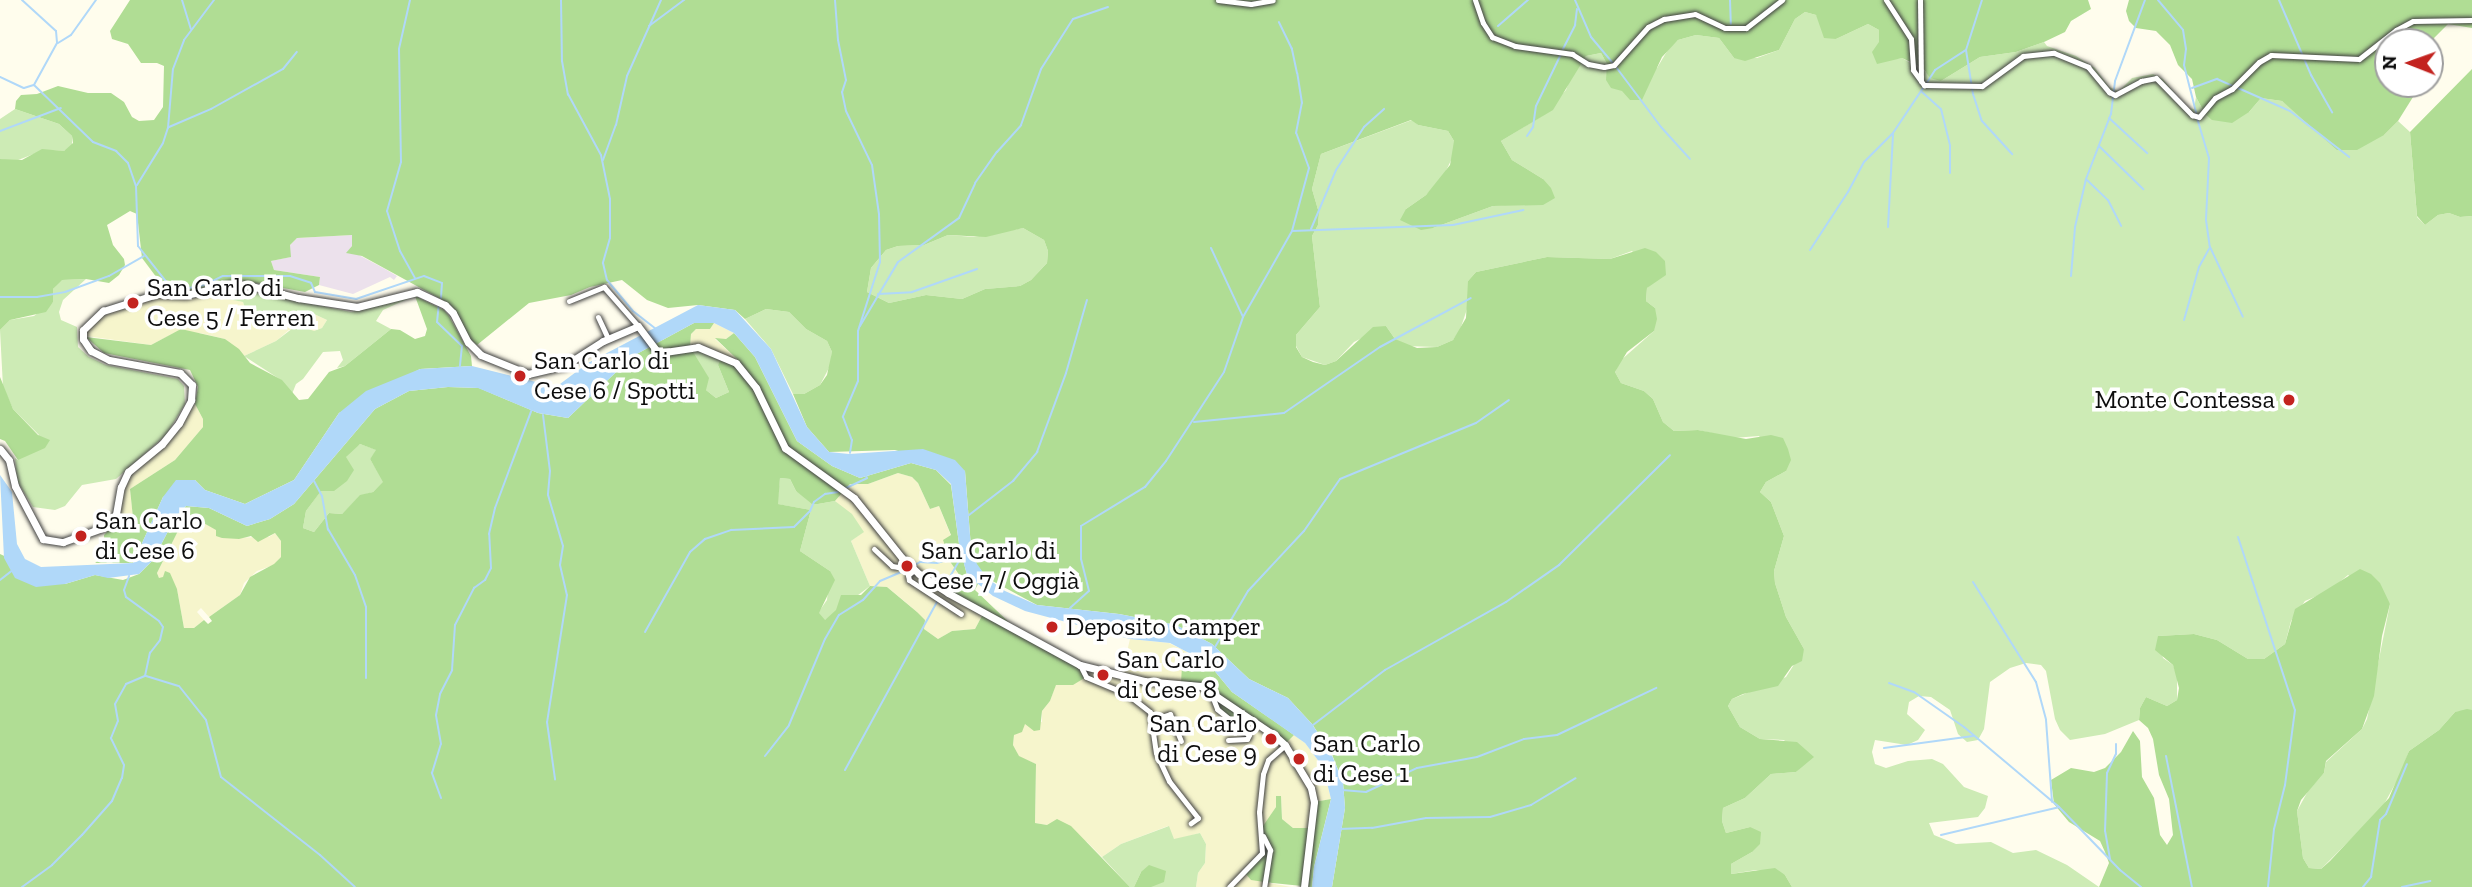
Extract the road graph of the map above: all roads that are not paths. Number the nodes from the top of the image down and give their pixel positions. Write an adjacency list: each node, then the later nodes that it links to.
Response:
1 (1218, 0): 2 (street)
2 (1273, 0)
3 (1475, 0): 4 (street)
4 (1782, 0)
5 (1886, 0): 8 (street)
6 (1920, 0): 8 (street)
7 (2472, 20): 8 (street)
8 (1922, 81)
9 (569, 301): 11 (street)
10 (598, 317): 12 (street)
11 (639, 327): 12 (street); 15 (street)
12 (608, 338): 13 (street)
13 (0, 449)
14 (874, 549): 15 (street)
15 (908, 563): 16 (street)
16 (914, 570): 17 (street); 18 (street)
17 (961, 614)
18 (1080, 665): 19 (street); 20 (street)
19 (1211, 693): 21 (street); 23 (street)
20 (1152, 720): 22 (street); 24 (street)
21 (1228, 740)
22 (1181, 741)
23 (1285, 746): 25 (street); 28 (street)
24 (1191, 823)
25 (1263, 836): 26 (street); 27 (street)
26 (1230, 887)
27 (1264, 887)
28 (1304, 887)

